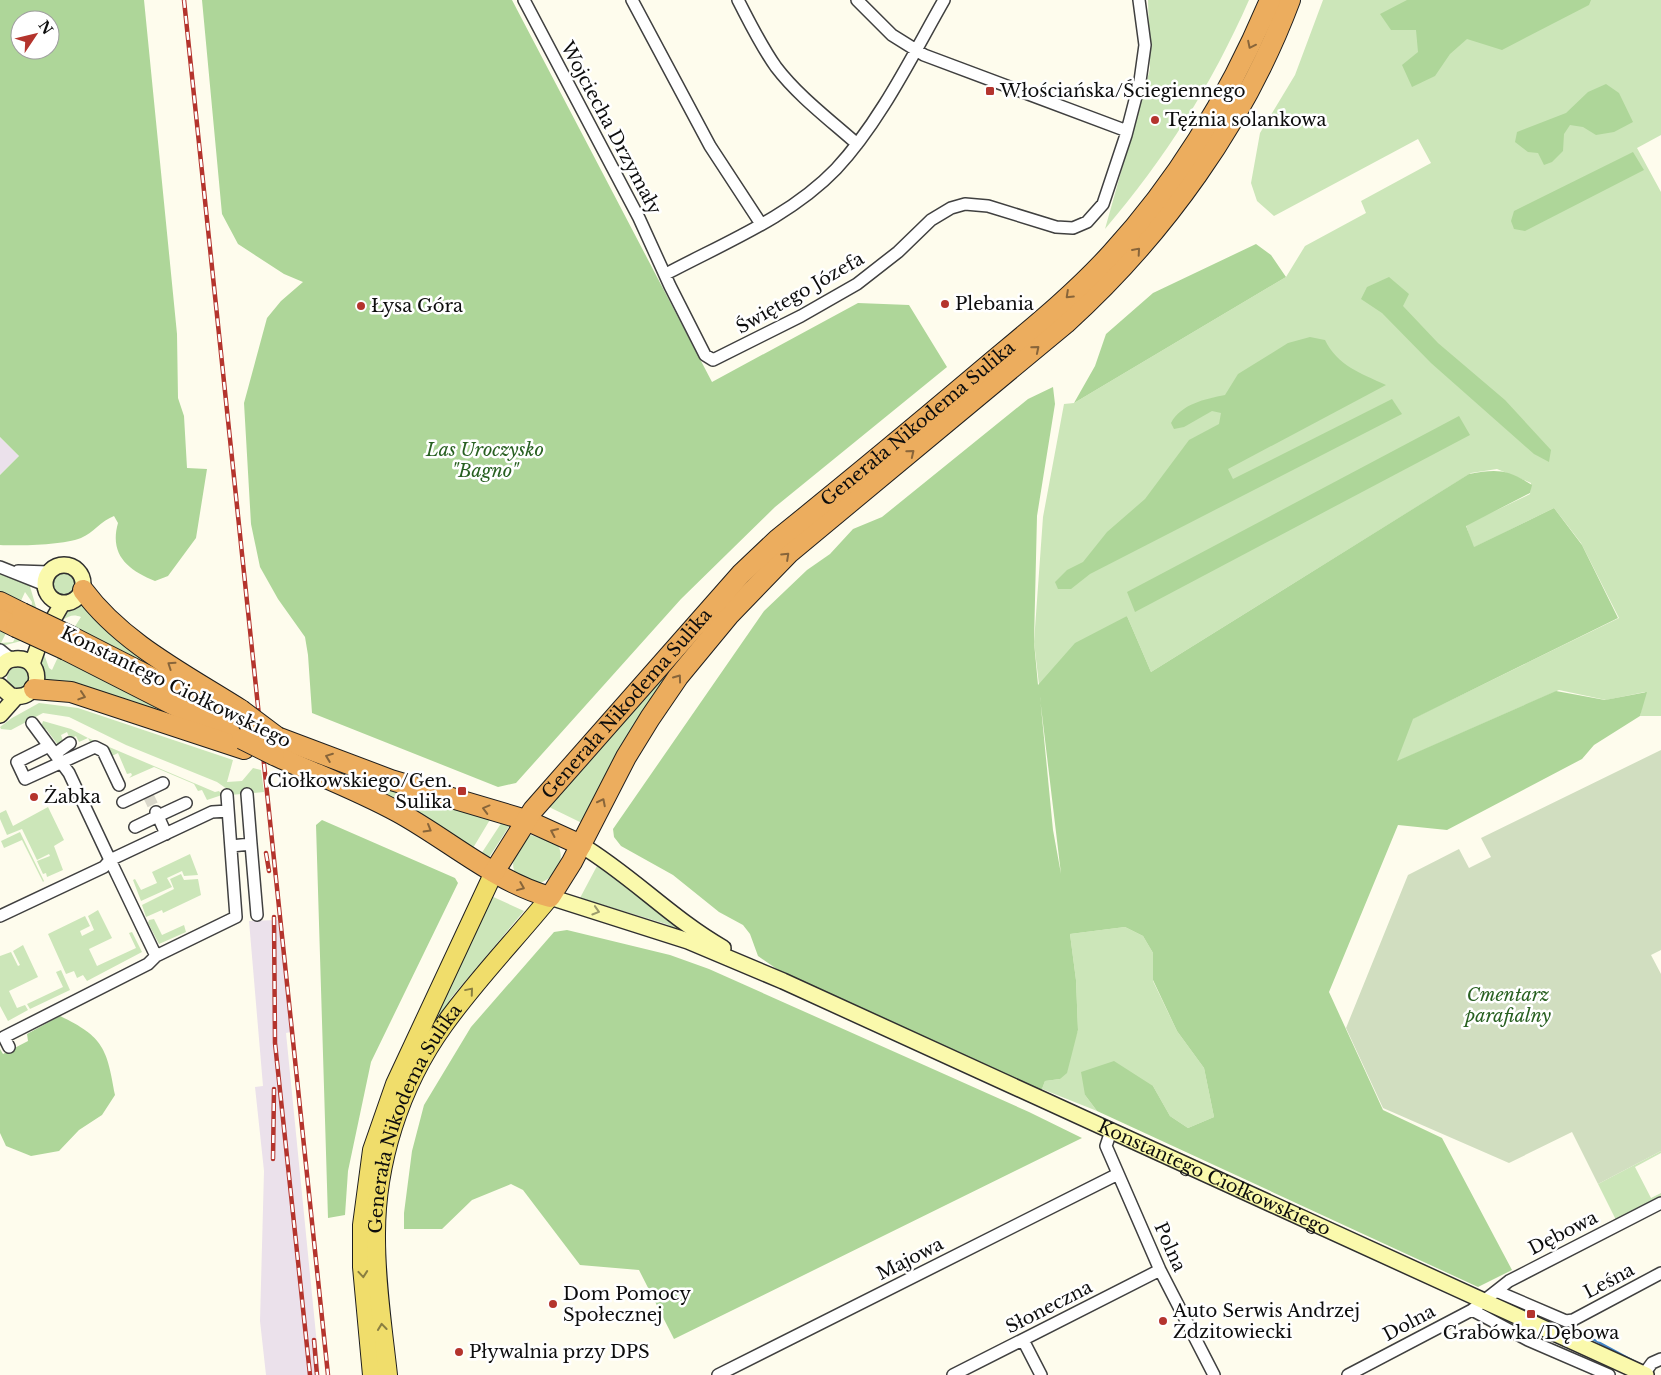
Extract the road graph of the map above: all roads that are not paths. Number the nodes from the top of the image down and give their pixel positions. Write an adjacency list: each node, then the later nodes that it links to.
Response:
1 (524, 0): 14 (street, Wojciecha Drzymały)
2 (632, 0): 12 (street)
3 (738, 0): 11 (street)
4 (857, 0): 9 (street)
5 (944, 0): 9 (street)
6 (1138, 0): 10 (street)
7 (1270, 0): 13 (highway, Generała Nikodema Sulika, one-way to 13)
8 (1290, 0): 15 (highway, Generała Nikodema Sulika, one-way to 8)
9 (915, 51): 10 (street); 11 (street)
10 (1127, 131): 14 (street, Świętego Józefa)
11 (857, 144): 12 (street)
12 (761, 224): 14 (street)
13 (1104, 261): 15 (highway); 37 (highway, Generała Nikodema Sulika, one-way to 37)
14 (666, 274)
15 (1104, 287): 41 (highway, Generała Nikodema Sulika, one-way to 15)
16 (0, 567): 17 (street)
17 (52, 590): 18 (street); 18 (street); 21 (street)
18 (83, 590): 25 (highway, one-way to 18)
19 (0, 602): 20 (highway, Konstantego Ciołkowskiego)
20 (13, 620): 25 (highway, Konstantego Ciołkowskiego, bridge)
21 (9, 662): 22 (street)
22 (10, 692): 23 (street); 25 (highway, one-way to 25)
23 (0, 715)
24 (32, 724): 28 (street)
25 (242, 730): 27 (highway, Konstantego Ciołkowskiego, bridge)
26 (70, 743): 28 (street)
27 (279, 747): 37 (highway, Konstantego Ciołkowskiego, one-way to 27); 44 (highway, Konstantego Ciołkowskiego, one-way to 44)
28 (55, 754): 30 (street); 43 (street)
29 (163, 783): 33 (street)
30 (119, 786)
31 (247, 794): 40 (street)
32 (227, 795): 35 (street)
33 (123, 802)
34 (186, 803): 36 (street)
35 (228, 811): 39 (street); 42 (street)
36 (157, 814): 38 (street); 39 (street)
37 (526, 820): 41 (highway, Konstantego Ciołkowskiego, one-way to 37); 44 (highway, Generała Nikodema Sulika)
38 (135, 827)
39 (166, 834): 43 (street)
40 (251, 844): 42 (street); 46 (street)
41 (581, 845): 45 (highway, Generała Nikodema Sulika); 49 (street, Konstantego Ciołkowskiego)
42 (231, 846): 48 (street)
43 (110, 860): 47 (street); 48 (street)
44 (494, 872): 45 (highway, Konstantego Ciołkowskiego, one-way to 45); 60 (main road, Generała Nikodema Sulika, one-way to 60)
45 (550, 897): 49 (street, Konstantego Ciołkowskiego, one-way to 49); 61 (main road, Generała Nikodema Sulika, one-way to 45)
46 (257, 915)
47 (0, 916)
48 (156, 956): 50 (street)
49 (783, 981): 51 (street, Konstantego Ciołkowskiego)
50 (4, 1038)
51 (1111, 1131): 52 (street, Polna); 56 (street, Konstantego Ciołkowskiego)
52 (1118, 1174): 54 (street, Polna); 62 (street, Majowa)
53 (1661, 1203): 56 (street, Dębowa)
54 (1160, 1270): 58 (street, Słoneczna); 65 (street, Polna)
55 (1661, 1273): 56 (street, Leśna)
56 (1491, 1296): 57 (street, Dolna); 68 (street, Konstantego Ciołkowskiego)
57 (1472, 1310): 66 (street, Dolna); 67 (street)
58 (1023, 1340): 63 (street, Słoneczna); 64 (street)
59 (1661, 1359): 68 (street)
60 (372, 1375)
61 (388, 1375)
62 (718, 1375)
63 (953, 1375)
64 (1041, 1375)
65 (1214, 1375)
66 (1348, 1375)
67 (1609, 1375)
68 (1645, 1375)

